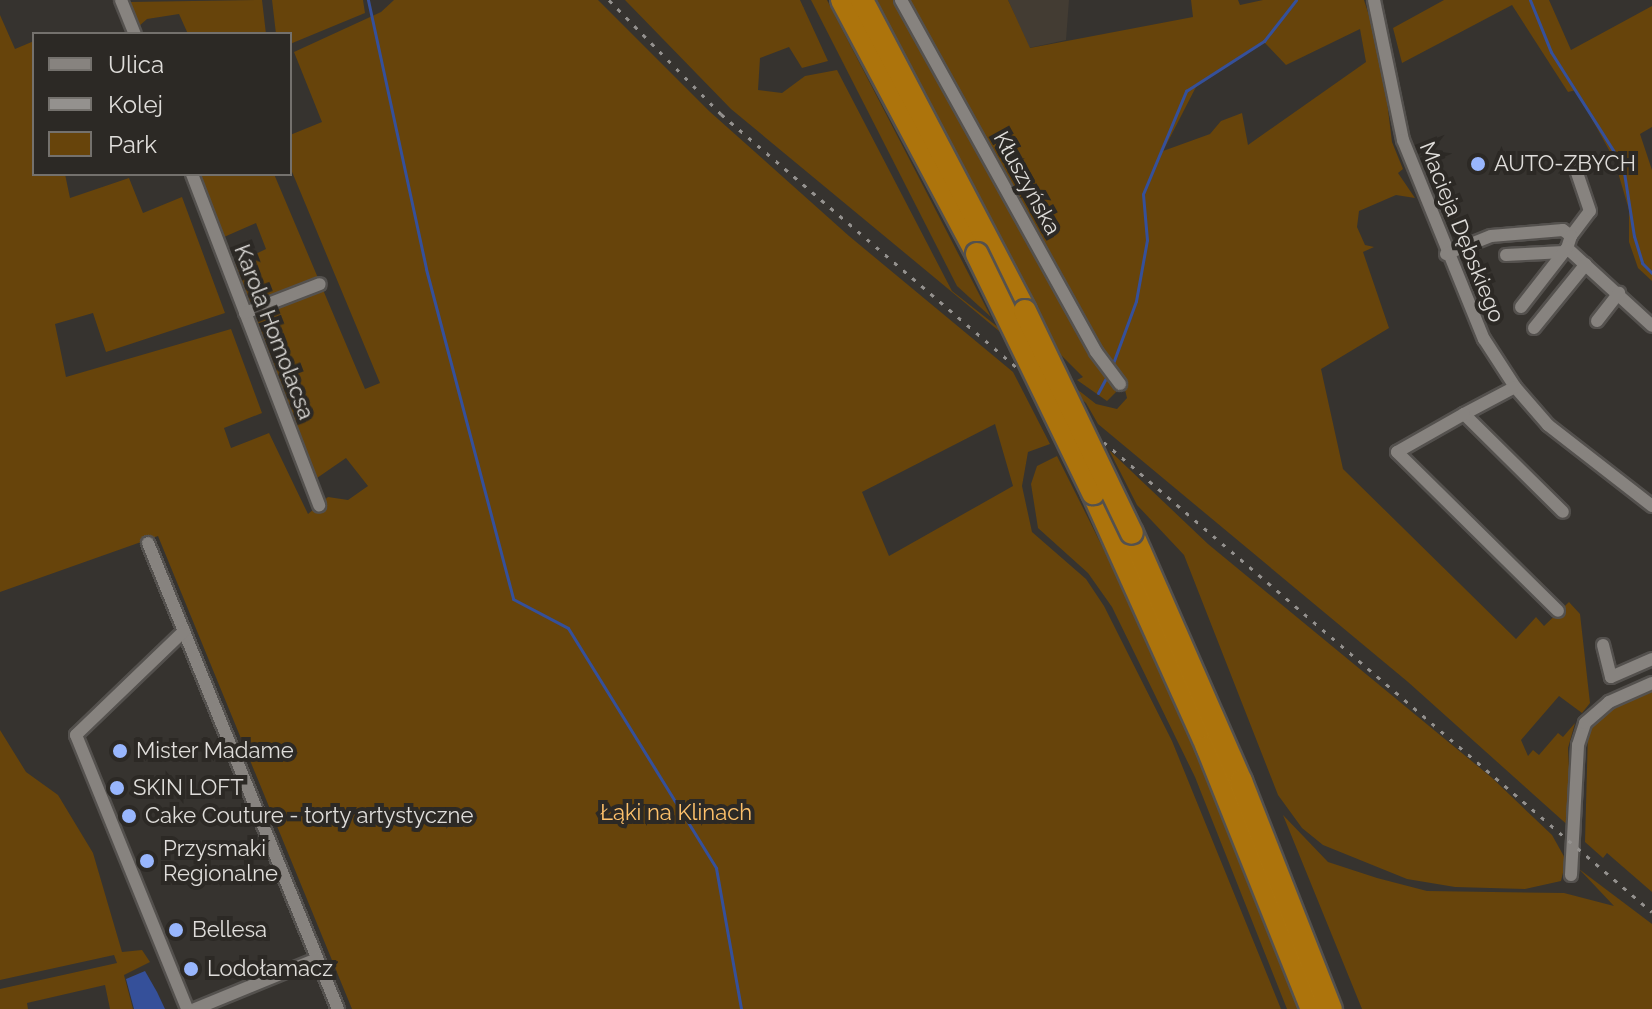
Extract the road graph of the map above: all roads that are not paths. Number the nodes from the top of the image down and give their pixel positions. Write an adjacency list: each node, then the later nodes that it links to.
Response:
1 (121, 0): 6 (street)
2 (842, 0): 37 (highway, bridge)
3 (862, 0): 38 (highway, bridge)
4 (901, 0): 20 (street, Kłuszyńska)
5 (1374, 0): 10 (street, Macieja Dębskiego)
6 (134, 32)
7 (1574, 164): 9 (street)
8 (193, 176): 16 (street, Karola Homolacsa)
9 (1567, 246): 10 (street); 11 (street); 12 (street); 15 (street)
10 (1446, 254): 21 (street, Macieja Dębskiego)
11 (1506, 255)
12 (1586, 264): 14 (street); 19 (street)
13 (320, 284): 16 (street)
14 (1619, 293): 17 (street); 18 (street)
15 (1521, 307)
16 (245, 313): 23 (street, Karola Homolacsa)
17 (1597, 321)
18 (1652, 326)
19 (1534, 328)
20 (1120, 384)
21 (1515, 387): 22 (street); 24 (street, Macieja Dębskiego)
22 (1464, 414): 25 (street); 27 (street)
23 (319, 505)
24 (1652, 506)
25 (1563, 512)
26 (148, 543): 28 (street)
27 (1558, 611)
28 (184, 631): 33 (street); 34 (street)
29 (1603, 645): 30 (street)
30 (1652, 659)
31 (1652, 683): 32 (street)
32 (1571, 875)
33 (317, 959): 35 (street); 36 (street)
34 (187, 1009)
35 (195, 1009)
36 (338, 1009)
37 (1312, 1009)
38 (1331, 1009)

